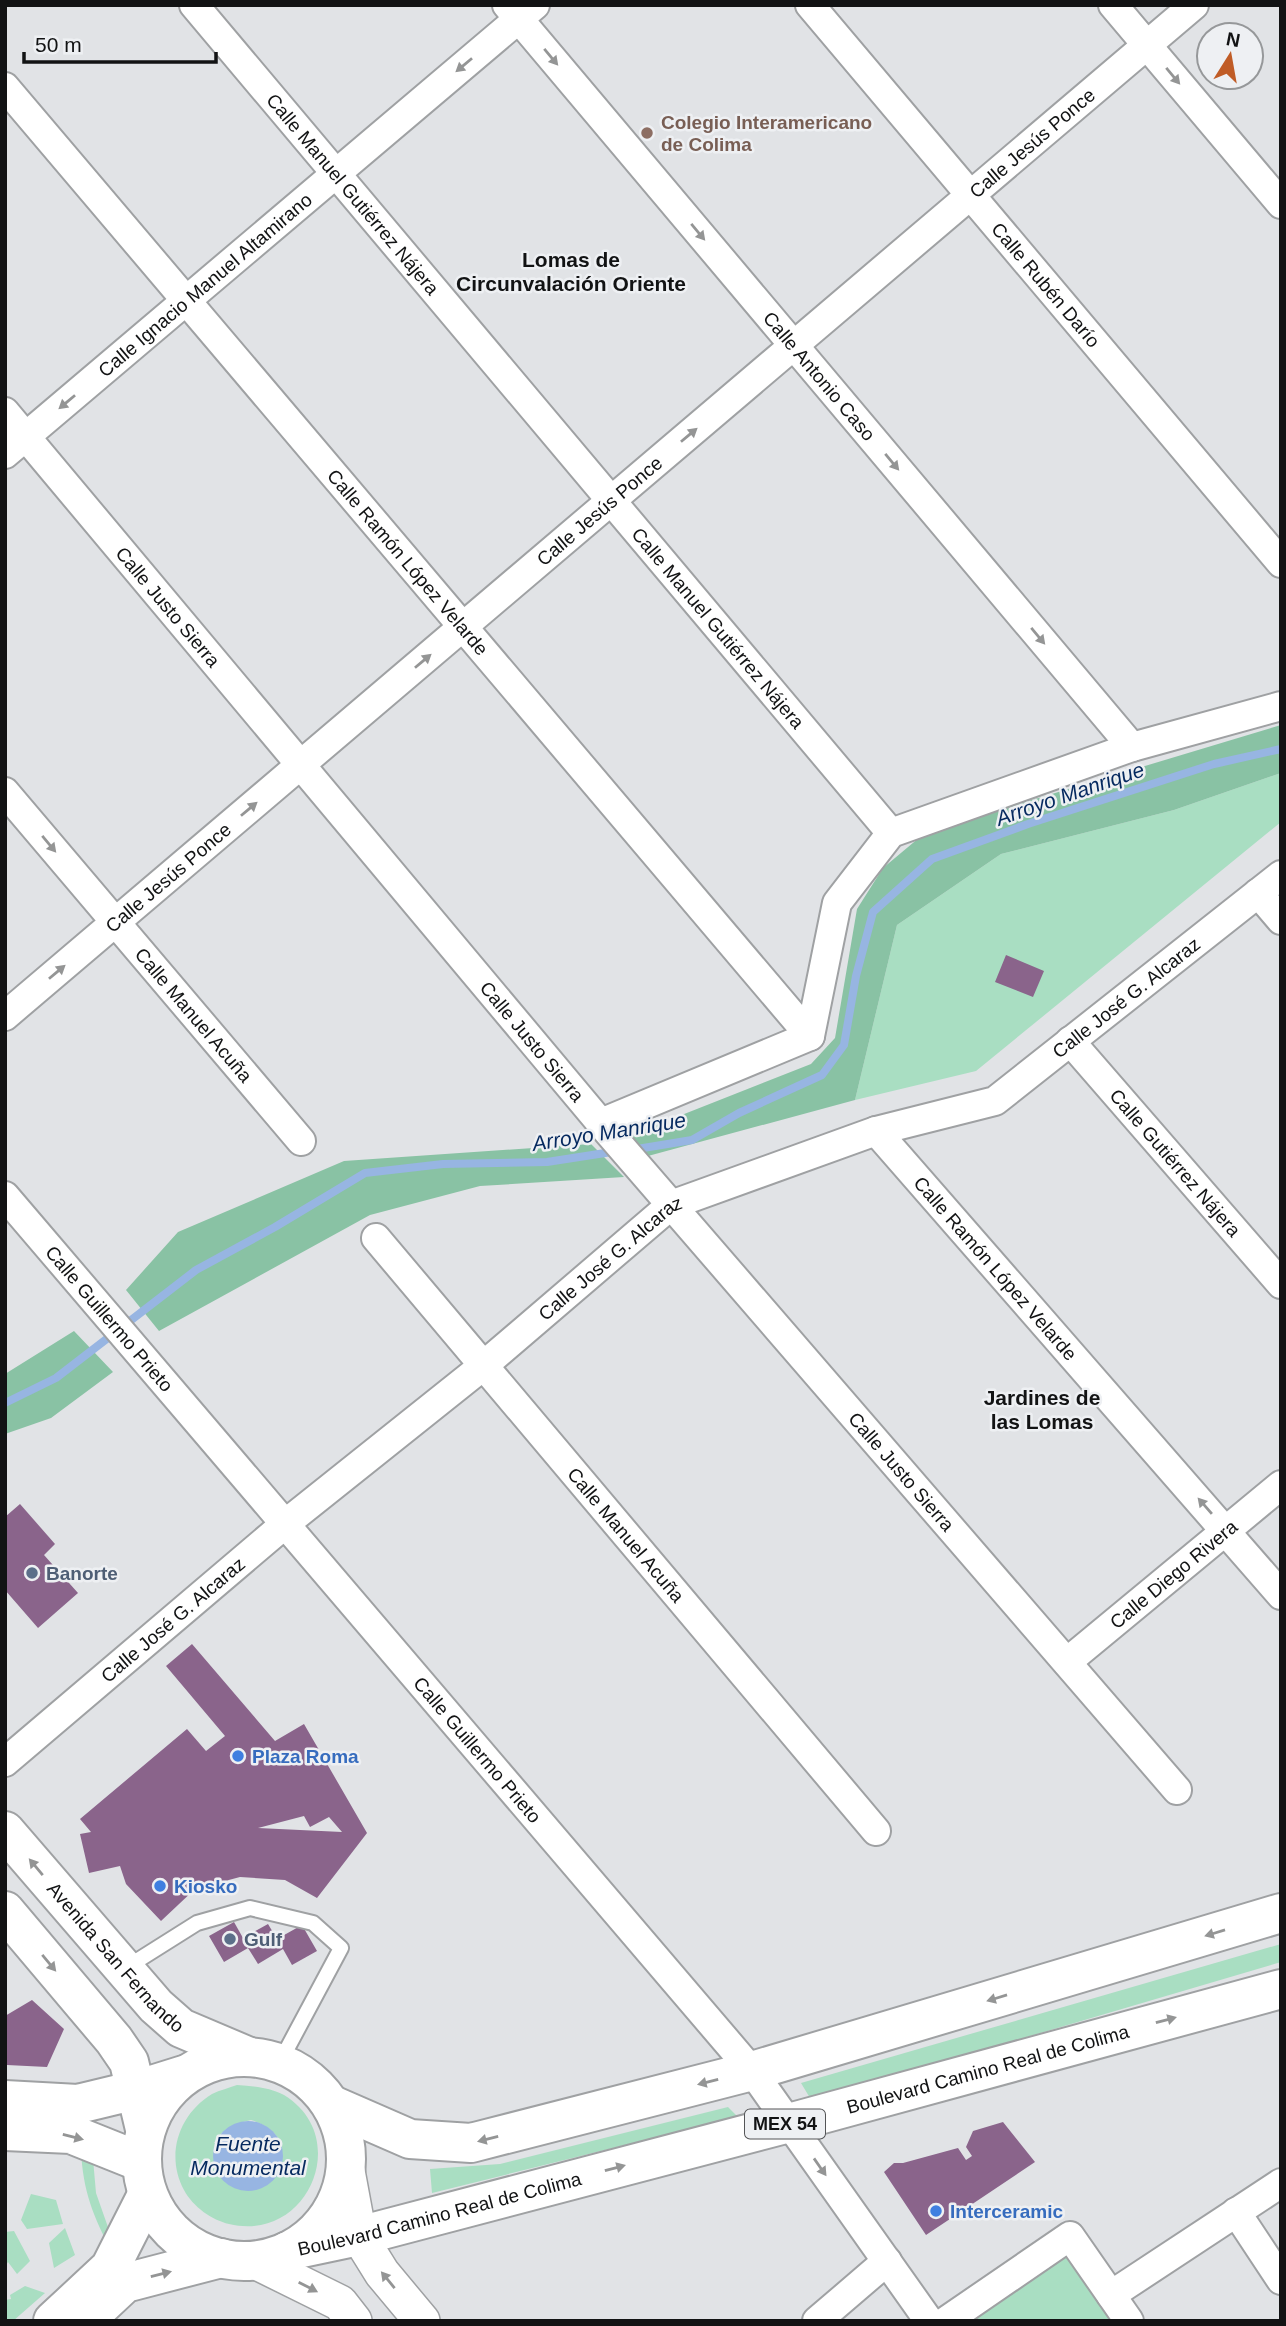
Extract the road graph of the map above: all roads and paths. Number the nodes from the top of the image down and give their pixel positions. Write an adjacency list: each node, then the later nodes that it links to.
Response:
1 (194, 5): 8 (street, Calle Manuel Gutiérrez Nájera)
2 (810, 5): 9 (street, Calle Rubén Darío)
3 (1113, 5): 6 (street)
4 (1194, 5): 6 (street, Calle Jesús Ponce)
5 (521, 10): 8 (street, Calle Ignacio Manuel Altamirano, one-way to 8); 12 (street, Calle Antonio Caso, one-way to 12)
6 (1147, 46): 9 (street, Calle Jesús Ponce); 10 (street, one-way to 10)
7 (5, 87): 11 (street, Calle Ramón López Velarde)
8 (336, 174): 11 (street, Calle Ignacio Manuel Altamirano); 15 (street, Calle Manuel Gutiérrez Nájera)
9 (970, 195): 12 (street, Calle Jesús Ponce); 16 (street, Calle Rubén Darío)
10 (1281, 204)
11 (187, 301): 14 (street, Calle Ignacio Manuel Altamirano, one-way to 14); 17 (street, Calle Ramón López Velarde)
12 (794, 346): 15 (street, Calle Jesús Ponce, one-way to 12); 19 (street, Calle Antonio Caso, one-way to 19)
13 (5, 412): 14 (street, Calle Justo Sierra)
14 (15, 446): 20 (street, Calle Justo Sierra)
15 (611, 501): 17 (street, Calle Jesús Ponce); 22 (street, Calle Manuel Gutiérrez Nájera)
16 (1281, 563)
17 (463, 627): 20 (street, Calle Jesús Ponce, one-way to 17); 28 (street, Calle Ramón López Velarde)
18 (1281, 706): 19 (street)
19 (1132, 747): 22 (street)
20 (301, 765): 26 (street, Calle Jesús Ponce, one-way to 20); 30 (street, Calle Justo Sierra)
21 (5, 792): 26 (street, Calle Manuel Acuña, one-way to 26)
22 (891, 833): 28 (street)
23 (1281, 875): 24 (street, Calle José G. Alcaraz)
24 (1258, 893): 25 (street); 29 (street, Calle José G. Alcaraz)
25 (1281, 920)
26 (115, 923): 27 (street, Calle Jesús Ponce, one-way to 26); 32 (street, Calle Manuel Acuña)
27 (5, 1016)
28 (810, 1036): 30 (street)
29 (1070, 1041): 31 (street, Calle José G. Alcaraz); 36 (street, Calle Gutiérrez Nájera)
30 (605, 1128): 33 (street, Calle Justo Sierra)
31 (876, 1131): 33 (street, Calle José G. Alcaraz); 40 (street, Calle Ramón López Velarde, one-way to 31)
32 (301, 1141)
33 (663, 1195): 37 (street, Calle José G. Alcaraz); 42 (street, Calle Justo Sierra)
34 (5, 1196): 39 (street, Calle Guillermo Prieto)
35 (376, 1238): 37 (street, Calle Manuel Acuña)
36 (1281, 1284)
37 (483, 1366): 39 (street, Calle José G. Alcaraz); 45 (street, Calle Manuel Acuña)
38 (1281, 1485): 40 (street, Calle Diego Rivera)
39 (285, 1524): 43 (street, Calle José G. Alcaraz); 52 (street, Calle Guillermo Prieto)
40 (1226, 1530): 41 (street, Calle Ramón López Velarde); 42 (street, Calle Diego Rivera)
41 (1281, 1595)
42 (1067, 1662): 44 (street, Calle Justo Sierra)
43 (5, 1762)
44 (1177, 1790)
45 (876, 1830)
46 (5, 1831): 49 (main road, Avenida San Fernando, one-way to 46)
47 (5, 1911): 54 (main road, one-way to 54)
48 (1281, 1913): 52 (main road, one-way to 52)
49 (123, 1969): 51 (main road, Avenida San Fernando); 51 (lane)
50 (1281, 1989): 57 (main road, Boulevard Camino Real de Colima / MEX 54, one-way to 50)
51 (263, 2059): 53 (main road); 56 (main road)
52 (752, 2071): 56 (main road, one-way to 56); 57 (street, Calle Guillermo Prieto)
53 (184, 2075): 54 (main road); 59 (main road)
54 (136, 2090): 55 (main road); 59 (main road)
55 (5, 2100)
56 (332, 2105): 60 (main road)
57 (789, 2123): 63 (main road, Boulevard Camino Real de Colima / MEX 54, one-way to 57); 65 (street, Calle Guillermo Prieto, one-way to 65)
58 (5, 2132): 59 (main road, one-way to 59)
59 (145, 2162): 64 (main road); 68 (main road)
60 (347, 2171): 63 (street); 64 (main road)
61 (1281, 2183): 62 (street)
62 (1236, 2212): 66 (street); 67 (street)
63 (359, 2236): 64 (main road, Boulevard Camino Real de Colima / MEX 54); 71 (street, one-way to 63)
64 (255, 2257): 69 (main road, Boulevard Camino Real de Colima, one-way to 64); 70 (street, one-way to 70)
65 (887, 2261): 72 (street); 73 (street, Calle Guillermo Prieto)
66 (1281, 2280)
67 (1111, 2295): 74 (street); 75 (street)
68 (53, 2321)
69 (84, 2321)
70 (355, 2321)
71 (422, 2321)
72 (817, 2321)
73 (929, 2321)
74 (946, 2321)
75 (1129, 2321)

